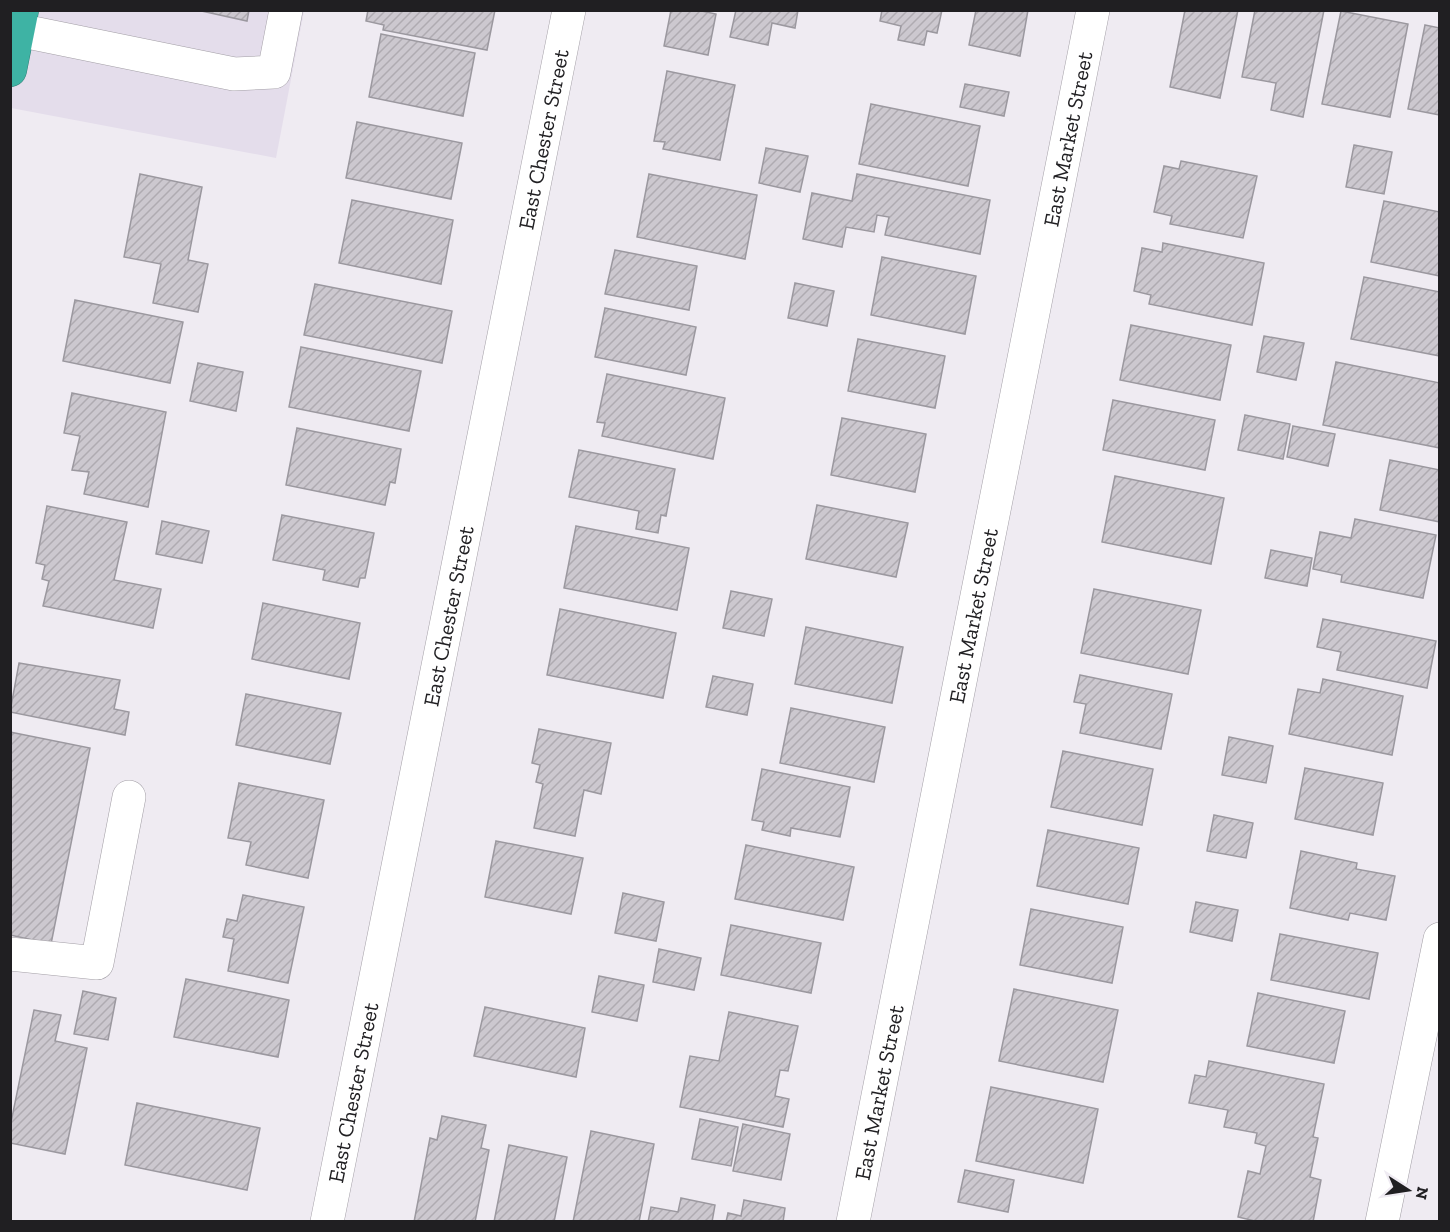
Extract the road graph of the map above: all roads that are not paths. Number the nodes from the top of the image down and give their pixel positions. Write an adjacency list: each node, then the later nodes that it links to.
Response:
1 (286, 10): 4 (street)
2 (569, 10): 9 (street, East Chester Street)
3 (1093, 10): 10 (street, East Market Street)
4 (20, 20): 5 (highway)
5 (10, 70)
6 (129, 797): 8 (street)
7 (1440, 939): 11 (street)
8 (10, 954)
9 (327, 1221)
10 (853, 1221)
11 (1382, 1221)

